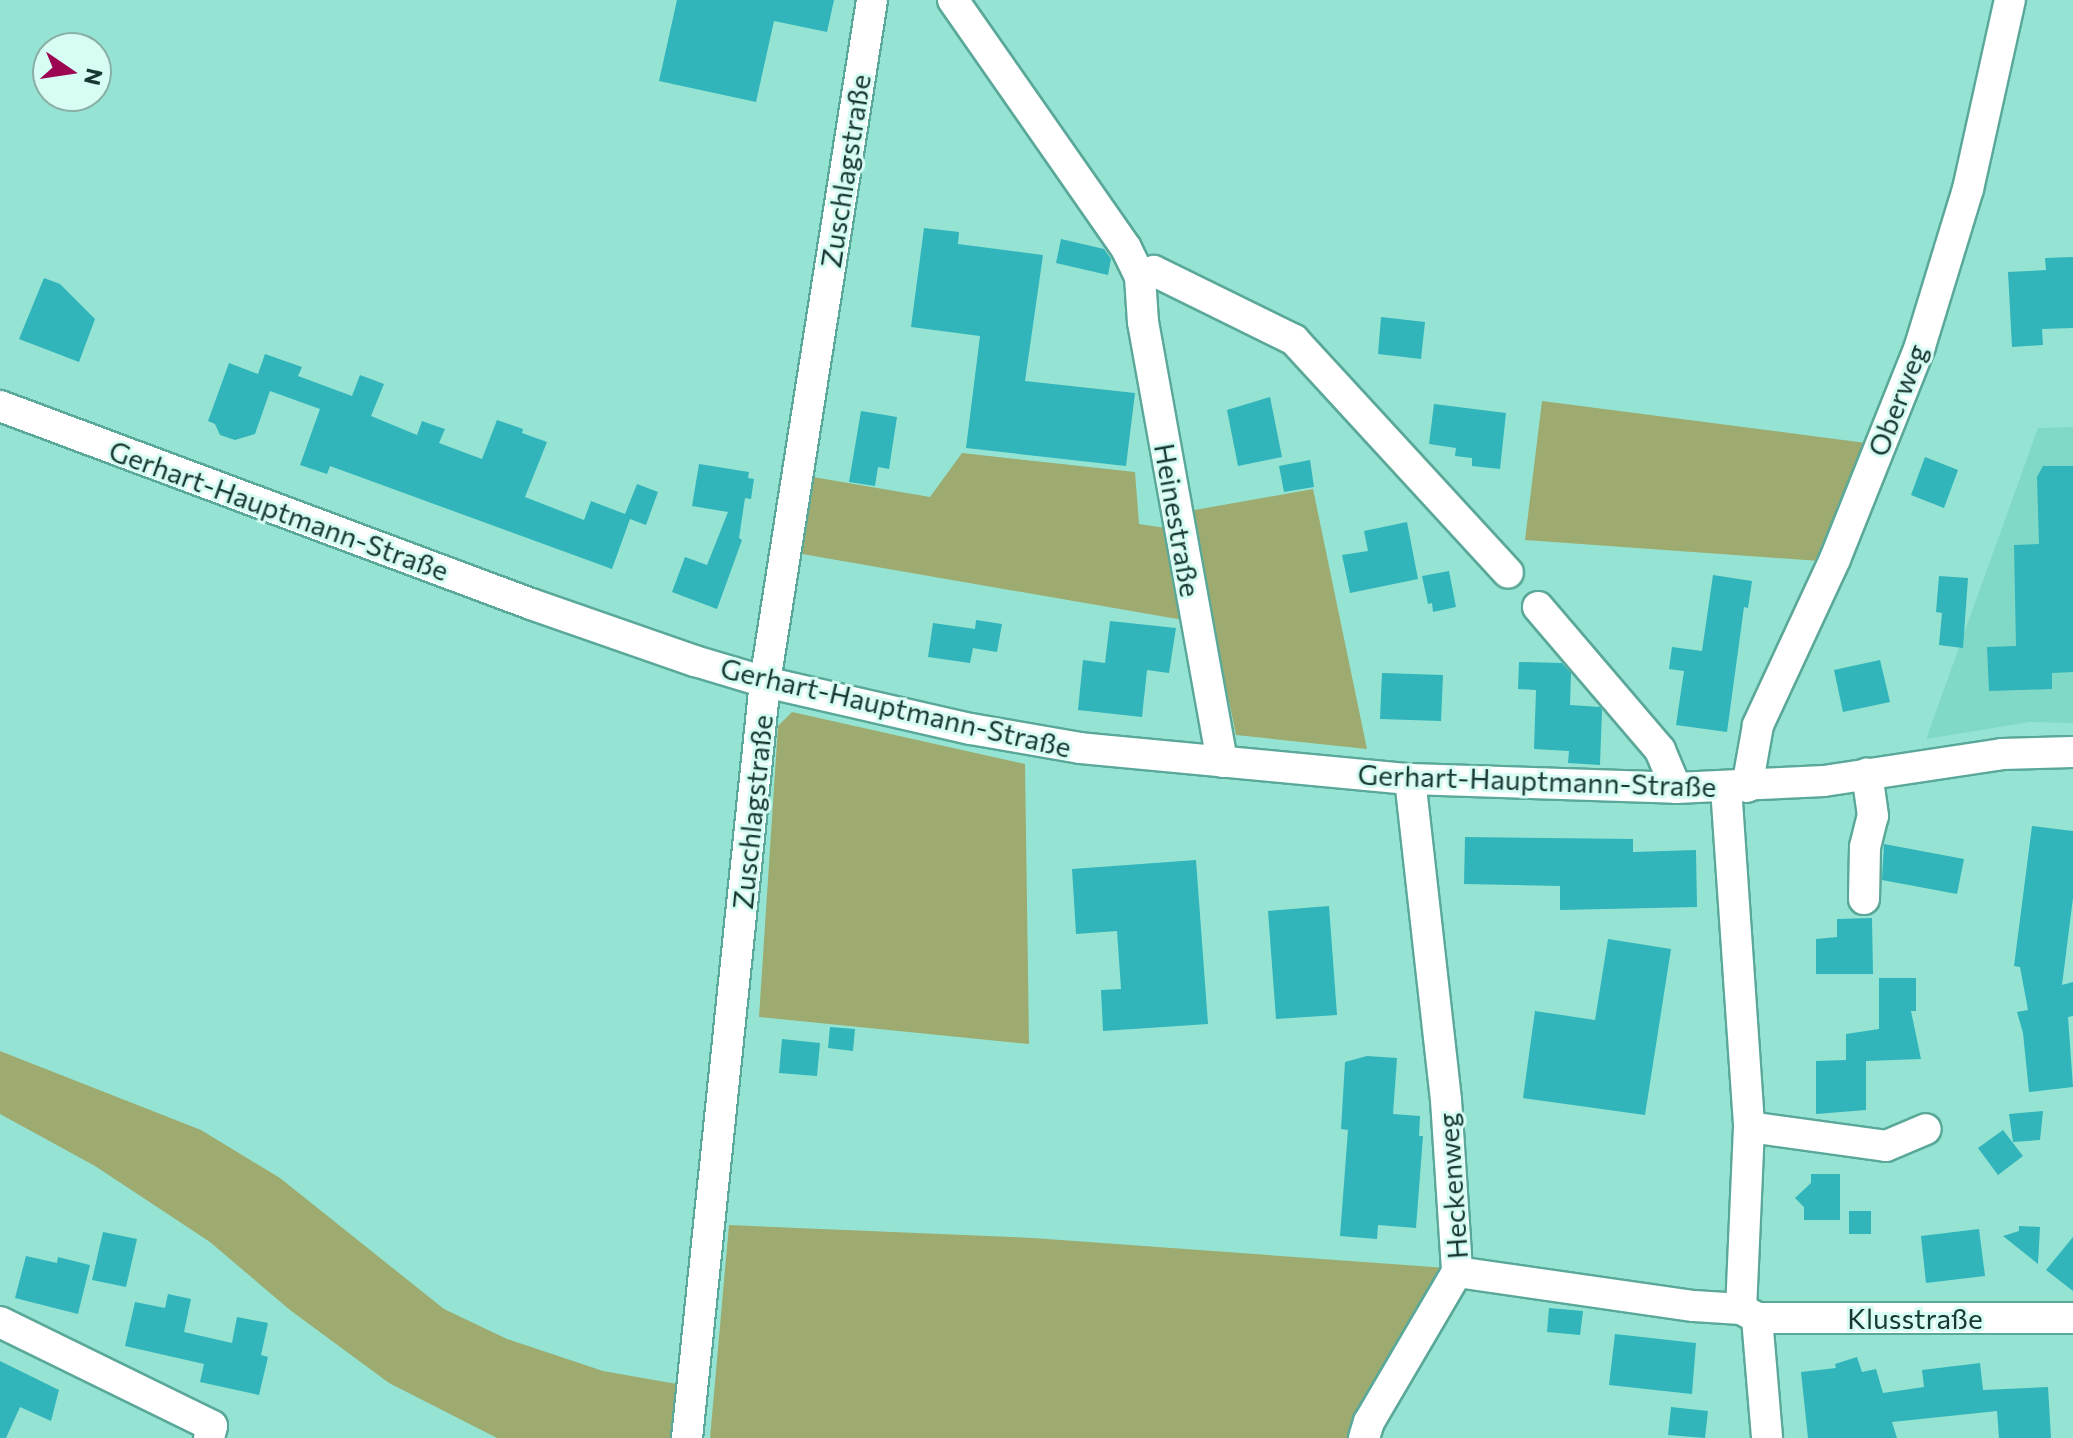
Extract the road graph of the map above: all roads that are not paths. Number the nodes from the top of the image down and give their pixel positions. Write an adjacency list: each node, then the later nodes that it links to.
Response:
1 (872, 0): 8 (street, Zuschlagstraße)
2 (953, 0): 4 (street, Heinestraße)
3 (2010, 0): 13 (street, Oberweg)
4 (1140, 277): 6 (street); 10 (street, Heinestraße)
5 (0, 406): 8 (street, Gerhart-Hauptmann-Straße)
6 (1508, 573)
7 (1538, 607): 14 (street)
8 (765, 682): 10 (street, Gerhart-Hauptmann-Straße); 23 (street, Zuschlagstraße)
9 (2073, 752): 11 (street, Gerhart-Hauptmann-Straße)
10 (1222, 762): 12 (street, Gerhart-Hauptmann-Straße)
11 (1867, 773): 13 (street, Gerhart-Hauptmann-Straße); 15 (street)
12 (1410, 779): 14 (street, Gerhart-Hauptmann-Straße); 18 (street, Heckenweg)
13 (1736, 787): 14 (street, Gerhart-Hauptmann-Straße); 16 (street)
14 (1676, 788)
15 (1864, 899)
16 (1749, 1127): 17 (street); 19 (street)
17 (1926, 1129)
18 (1457, 1272): 19 (street, Heckenweg); 24 (street)
19 (1749, 1314): 20 (street, Klusstraße); 25 (street)
20 (2073, 1318)
21 (0, 1322): 22 (street)
22 (209, 1438)
23 (687, 1438)
24 (1364, 1438)
25 (1767, 1438)

